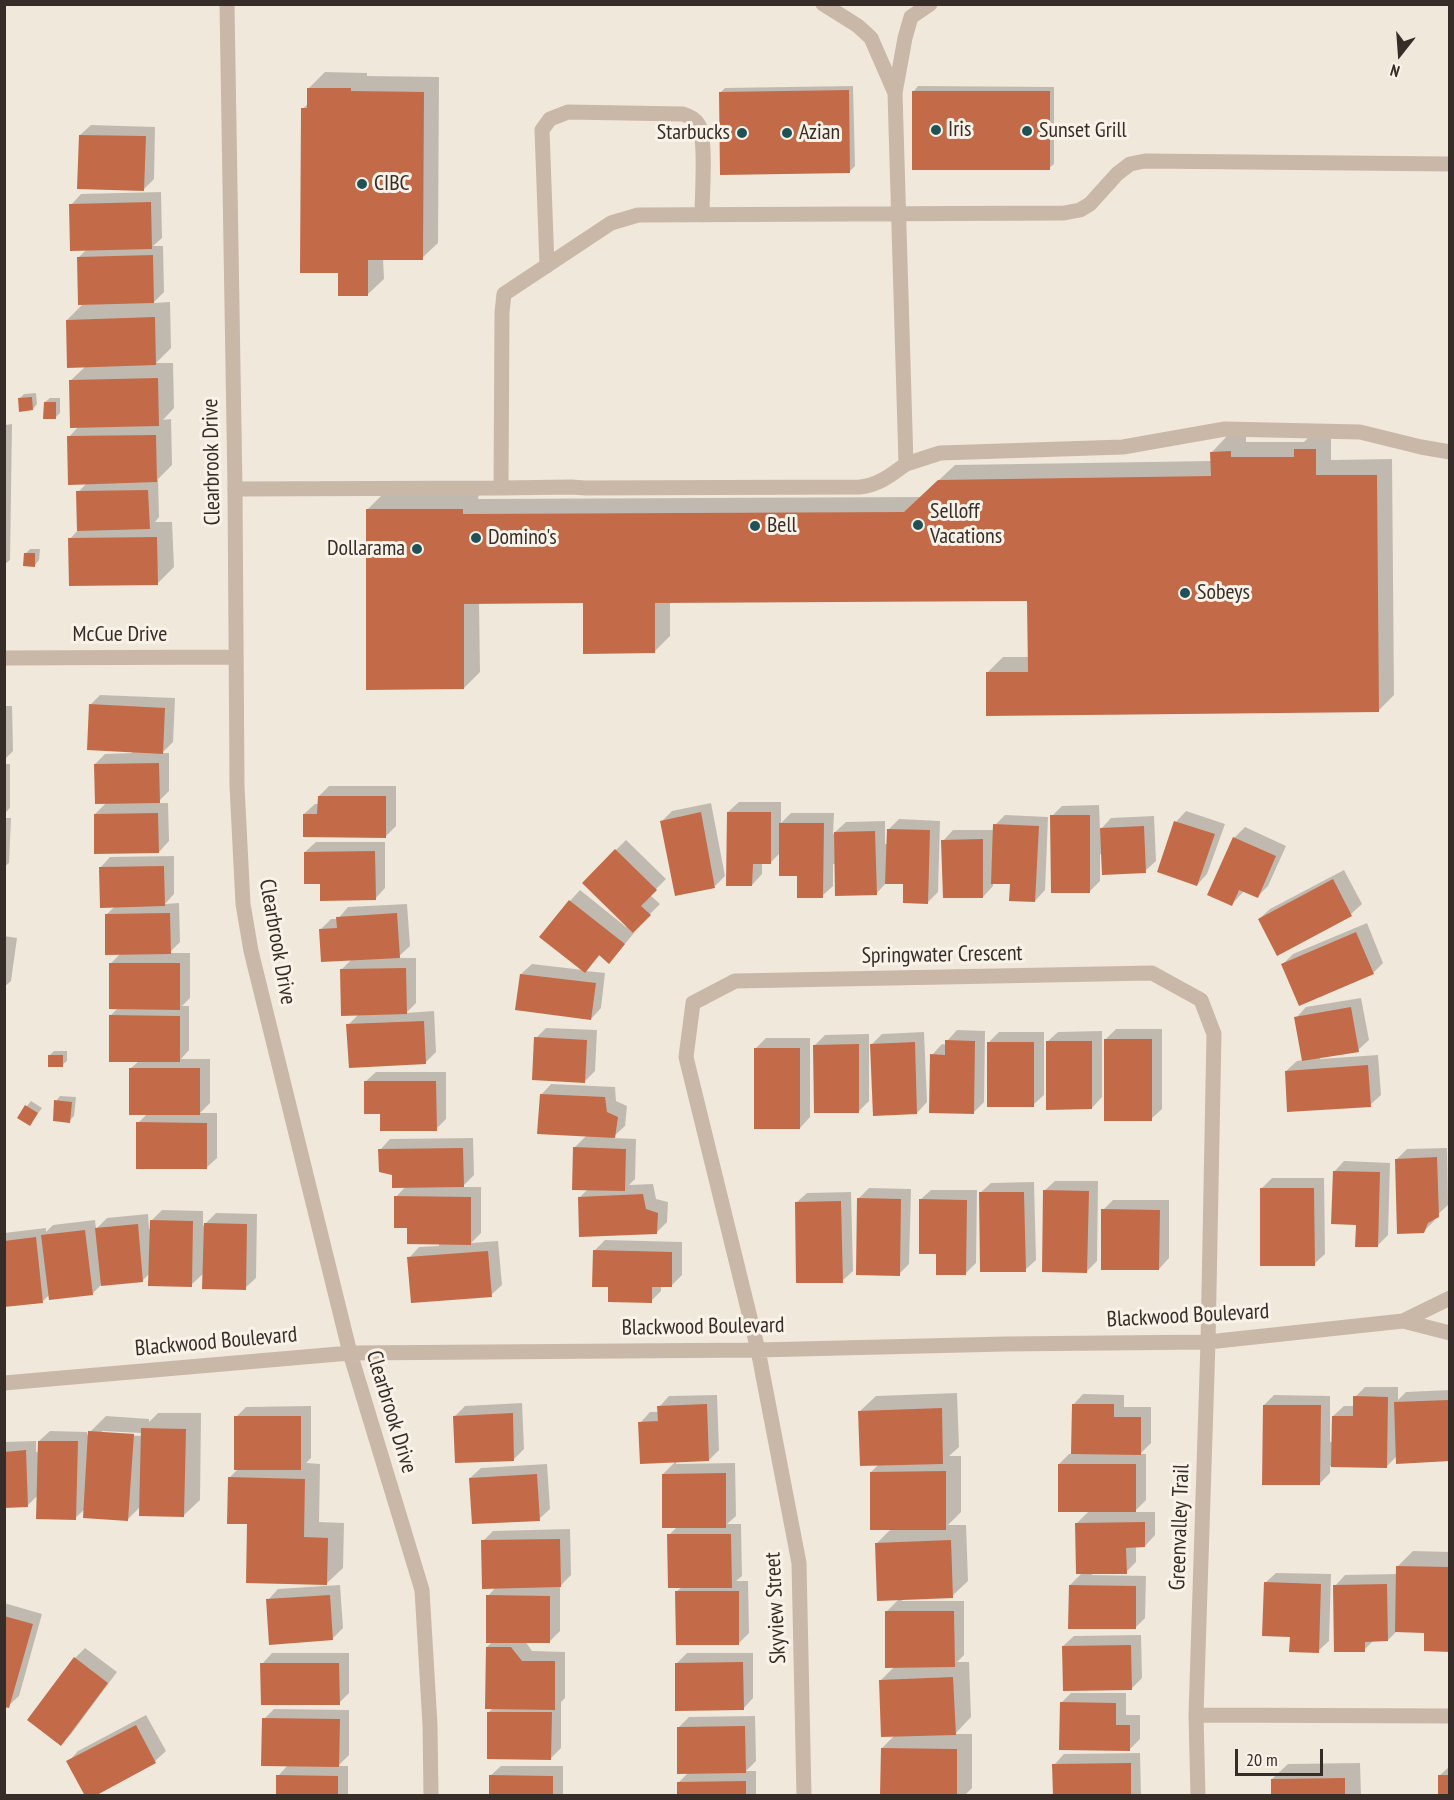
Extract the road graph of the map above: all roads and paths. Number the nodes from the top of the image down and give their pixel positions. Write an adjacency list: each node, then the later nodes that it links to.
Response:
1 (227, 4): 12 (street, Clearbrook Drive)
2 (823, 4): 4 (street)
3 (930, 4): 4 (street)
4 (896, 93): 7 (street)
5 (1449, 164): 7 (street)
6 (702, 214): 7 (street); 8 (street); 8 (street)
7 (899, 214): 10 (street)
8 (547, 266): 11 (street)
9 (1449, 452): 10 (street)
10 (906, 464): 11 (street)
11 (501, 488): 12 (street)
12 (235, 489): 13 (street, Clearbrook Drive)
13 (236, 657): 14 (street, McCue Drive); 20 (street, Clearbrook Drive)
14 (4, 658)
15 (1449, 1299): 16 (street, Blackwood Boulevard)
16 (1403, 1321): 17 (street, Blackwood Boulevard); 18 (street, Blackwood Boulevard)
17 (1449, 1333)
18 (1208, 1342): 19 (street, Blackwood Boulevard); 19 (street, Springwater Crescent); 22 (street, Greenvalley Trail)
19 (758, 1350): 20 (street, Blackwood Boulevard); 25 (street, Skyview Street)
20 (350, 1353): 21 (street, Blackwood Boulevard); 24 (street, Clearbrook Drive)
21 (4, 1383)
22 (1196, 1714): 23 (street); 26 (street, Greenvalley Trail)
23 (1449, 1716)
24 (431, 1796)
25 (804, 1796)
26 (1198, 1796)

